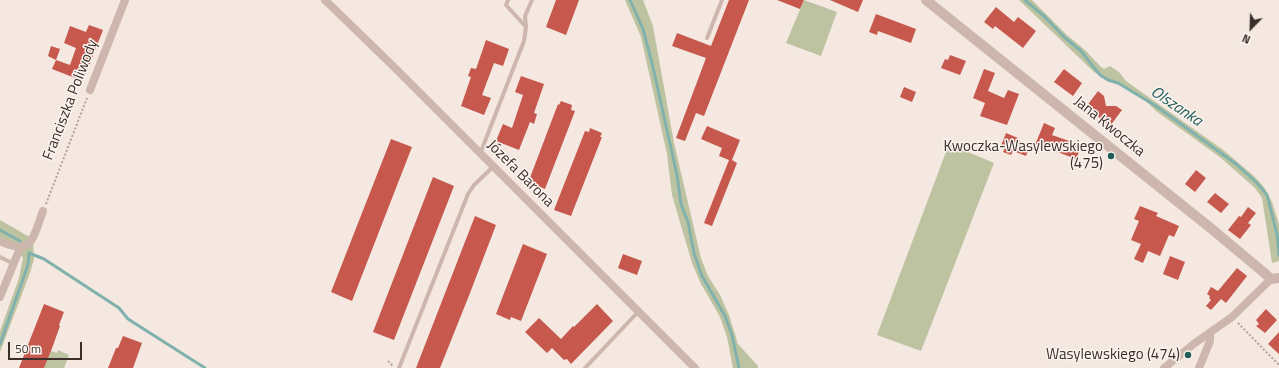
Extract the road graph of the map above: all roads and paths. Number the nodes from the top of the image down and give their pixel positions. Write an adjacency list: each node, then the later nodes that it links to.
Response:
1 (125, 0): 9 (street, Franciszka Poliwody)
2 (324, 0): 10 (street, Józefa Barona)
3 (508, 0): 7 (lane)
4 (532, 0): 7 (lane)
5 (722, 0): 8 (lane)
6 (926, 0): 17 (street, Jana Kwoczka)
7 (526, 27): 10 (lane)
8 (707, 38)
9 (90, 90): 12 (path, Franciszka Poliwody)
10 (480, 154): 11 (street, Józefa Barona)
11 (493, 167): 19 (street, Józefa Barona); 23 (lane)
12 (43, 211): 14 (street)
13 (0, 241): 14 (street)
14 (20, 248): 16 (street)
15 (0, 257): 16 (lane)
16 (14, 264): 18 (street)
17 (1275, 279): 20 (street)
18 (0, 297)
19 (638, 312): 24 (lane); 25 (street, Józefa Barona)
20 (1232, 317): 21 (street); 22 (path)
21 (1210, 333): 26 (street); 27 (street)
22 (1279, 365)
23 (399, 368)
24 (585, 368)
25 (695, 368)
26 (1164, 368)
27 (1199, 368)

